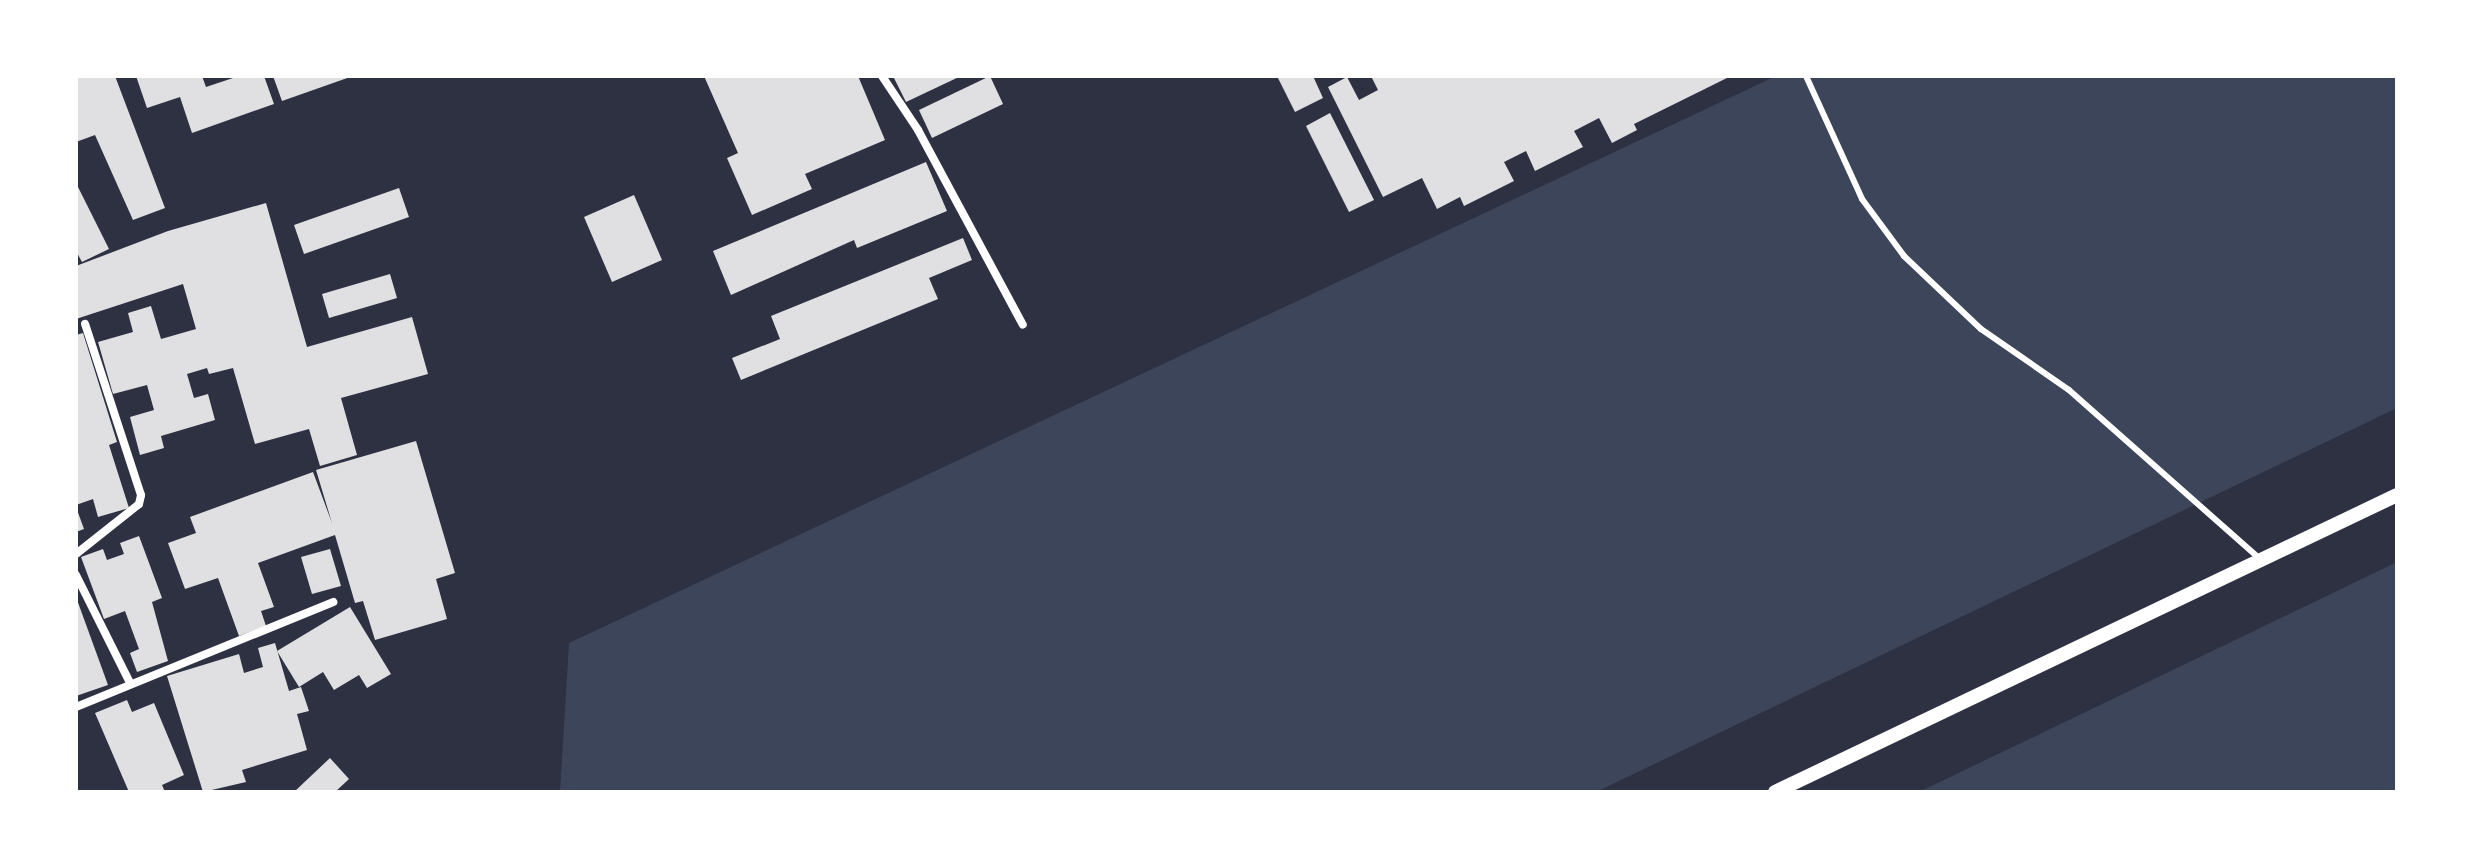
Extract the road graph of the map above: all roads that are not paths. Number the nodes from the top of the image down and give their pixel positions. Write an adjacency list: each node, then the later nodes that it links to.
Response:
1 (882, 76): 4 (street)
2 (1806, 76): 7 (lane)
3 (85, 324): 6 (street)
4 (1023, 325)
5 (2397, 495): 7 (street)
6 (76, 554)
7 (2262, 561): 12 (street)
8 (76, 575): 10 (street)
9 (333, 602): 10 (street)
10 (129, 681): 11 (street)
11 (76, 707)
12 (1775, 792)

